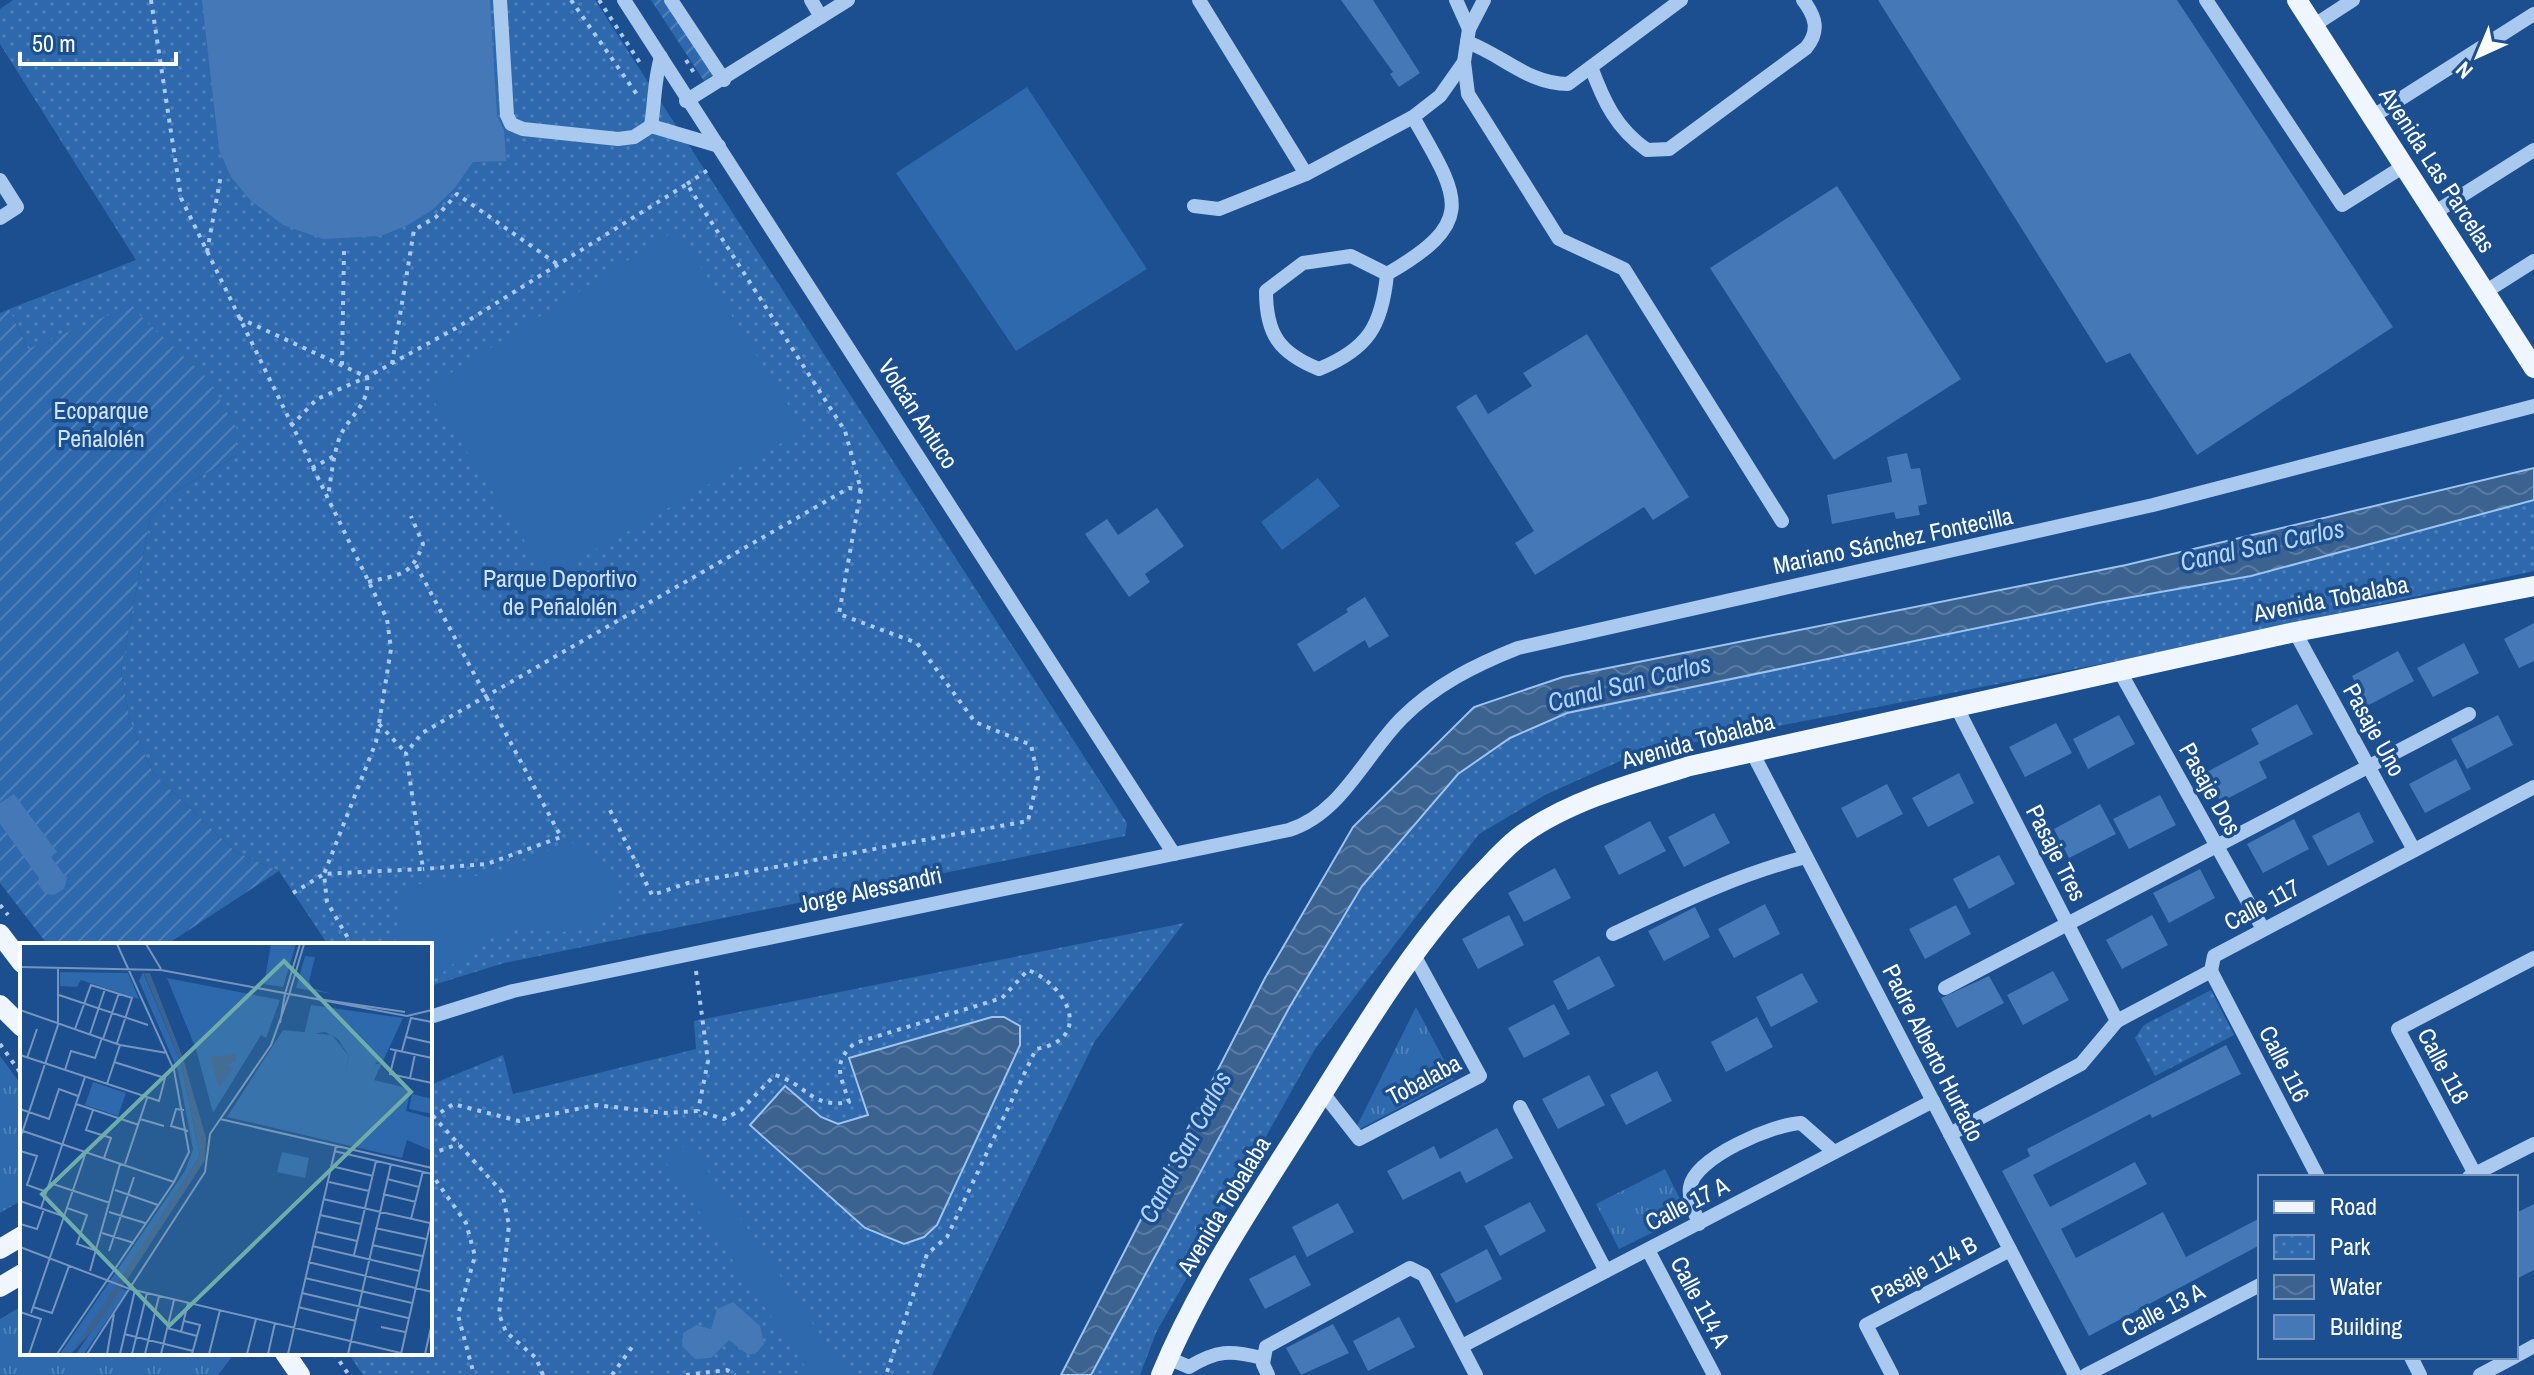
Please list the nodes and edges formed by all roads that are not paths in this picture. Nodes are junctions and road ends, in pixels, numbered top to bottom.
1 (500, 0) edge
2 (624, 0) edge
3 (671, 0) edge
4 (811, 0) edge
5 (848, 0) edge
6 (1199, 0) edge
7 (1456, 0) edge
8 (1484, 0) edge
9 (1681, 0) edge
10 (1803, 0) edge
11 (2206, 0) edge
12 (2297, 0) edge
13 (2353, 0) edge
14 (2534, 14) edge
15 (821, 17) junction
16 (2313, 26) junction
17 (1468, 35) junction
18 (661, 57) junction
19 (1464, 62) junction
20 (1591, 67) junction
21 (724, 80) junction
22 (686, 101) junction
23 (1413, 117) junction
24 (2372, 117) junction
25 (652, 120) junction
26 (720, 147) junction
27 (2534, 150) edge
28 (2404, 166) junction
29 (1306, 174) junction
30 (0, 180) edge
31 (1194, 206) dead end
32 (2434, 213) junction
33 (0, 218) edge
34 (2534, 261) edge
35 (1387, 274) junction
36 (2485, 292) junction
37 (2534, 368) edge
38 (2534, 406) edge
39 (1782, 521) dead end
40 (2534, 586) edge
41 (2295, 632) junction
42 (2119, 670) junction
43 (1956, 706) junction
44 (2469, 714) dead end
45 (1752, 752) junction
46 (2369, 767) junction
47 (2534, 787) edge
48 (1320, 816) joint
49 (2216, 846) junction
50 (2414, 850) junction
51 (1174, 854) junction
52 (1806, 857) junction
53 (2068, 924) junction
54 (2263, 929) junction
55 (0, 934) edge
56 (1613, 934) dead end
57 (1413, 953) junction
58 (2534, 958) edge
59 (20, 960) edge
60 (2211, 971) junction
61 (1945, 988) dead end
62 (0, 1005) edge
63 (432, 1016) edge
64 (2117, 1021) junction
65 (20, 1025) edge
66 (1323, 1093) junction
67 (1933, 1101) junction
68 (1520, 1107) dead end
69 (1950, 1134) junction
70 (2533, 1147) edge
71 (1834, 1152) junction
72 (2317, 1175) edge
73 (2471, 1175) edge
74 (2474, 1175) edge
75 (1699, 1224) junction
76 (20, 1237) edge
77 (0, 1249) edge
78 (1648, 1250) junction
79 (2010, 1250) junction
80 (1606, 1271) junction
81 (20, 1275) edge
82 (2258, 1286) edge
83 (0, 1287) edge
84 (1462, 1346) junction
85 (286, 1355) edge
86 (1262, 1358) junction
87 (1165, 1367) edge
88 (2502, 1370) edge
89 (300, 1375) edge
90 (1268, 1375) edge
91 (1476, 1375) edge
92 (1714, 1375) edge
93 (1892, 1375) edge
94 (2075, 1375) edge
95 (2086, 1375) edge
96 (2480, 1375) edge

1 - 25 street
2 - 18 street, Volcán Antuco
3 - 21 street
4 - 15 street
5 - 15 street
6 - 29 street
7 - 17 street
8 - 17 street
9 - 20 street
10 - 20 street
11 - 28 street
12 - 16 main road, Avenida Las Parcelas
13 - 16 street
14 - 24 street
15 - 21 street
16 - 24 main road, Avenida Las Parcelas
17 - 19 street
17 - 20 street
18 - 22 street, Volcán Antuco
18 - 25 street
19 - 23 street
19 - 39 street
21 - 22 street
22 - 26 street, Volcán Antuco
23 - 29 street
23 - 35 street
24 - 28 main road, Avenida Las Parcelas
25 - 26 street
26 - 51 street, Volcán Antuco
27 - 32 street
28 - 32 main road, Avenida Las Parcelas
29 - 31 street
30 - 33 street
32 - 36 main road, Avenida Las Parcelas
34 - 36 street
35 - 35 street
36 - 37 main road, Avenida Las Parcelas
38 - 48 street, Mariano Sánchez Fontecilla
40 - 41 main road, Avenida Tobalaba
41 - 42 main road, Avenida Tobalaba
41 - 46 street, Pasaje Uno
42 - 43 main road, Avenida Tobalaba
42 - 49 street, Pasaje Dos
43 - 45 main road, Avenida Tobalaba
43 - 53 street, Pasaje Tres
44 - 46 street
45 - 52 street, Padre Alberto Hurtado
45 - 57 main road, Avenida Tobalaba
46 - 49 street
46 - 50 street, Pasaje Uno
47 - 50 street, Calle 117
48 - 51 street, Jorge Alessandri
49 - 53 street
49 - 54 street, Pasaje Dos
50 - 54 street, Calle 117
51 - 63 street, Jorge Alessandri
52 - 56 street
52 - 67 street, Padre Alberto Hurtado
53 - 61 street
53 - 64 street, Pasaje Tres
54 - 60 street, Calle 117
55 - 59 main road
57 - 66 main road, Avenida Tobalaba
57 - 66 street, Tobalaba
58 - 73 street, Calle 118
60 - 64 street, Calle 117
60 - 72 street, Calle 116
62 - 65 main road
64 - 69 street, Calle 117
66 - 87 main road, Avenida Tobalaba
67 - 69 street, Padre Alberto Hurtado
67 - 71 street, Calle 17 A
68 - 80 street
69 - 79 street, Padre Alberto Hurtado
70 - 74 street
71 - 75 street, Calle 17 A
71 - 75 street
75 - 78 street, Calle 17 A
76 - 77 main road
78 - 80 street, Calle 17 A
78 - 92 street, Calle 114 A
79 - 93 street, Pasaje 114 B
79 - 94 street, Padre Alberto Hurtado
80 - 84 street, Calle 17 A
81 - 83 main road
82 - 95 street, Calle 13 A
84 - 86 street
84 - 91 street
85 - 89 main road
86 - 87 street
86 - 90 street
88 - 96 street

